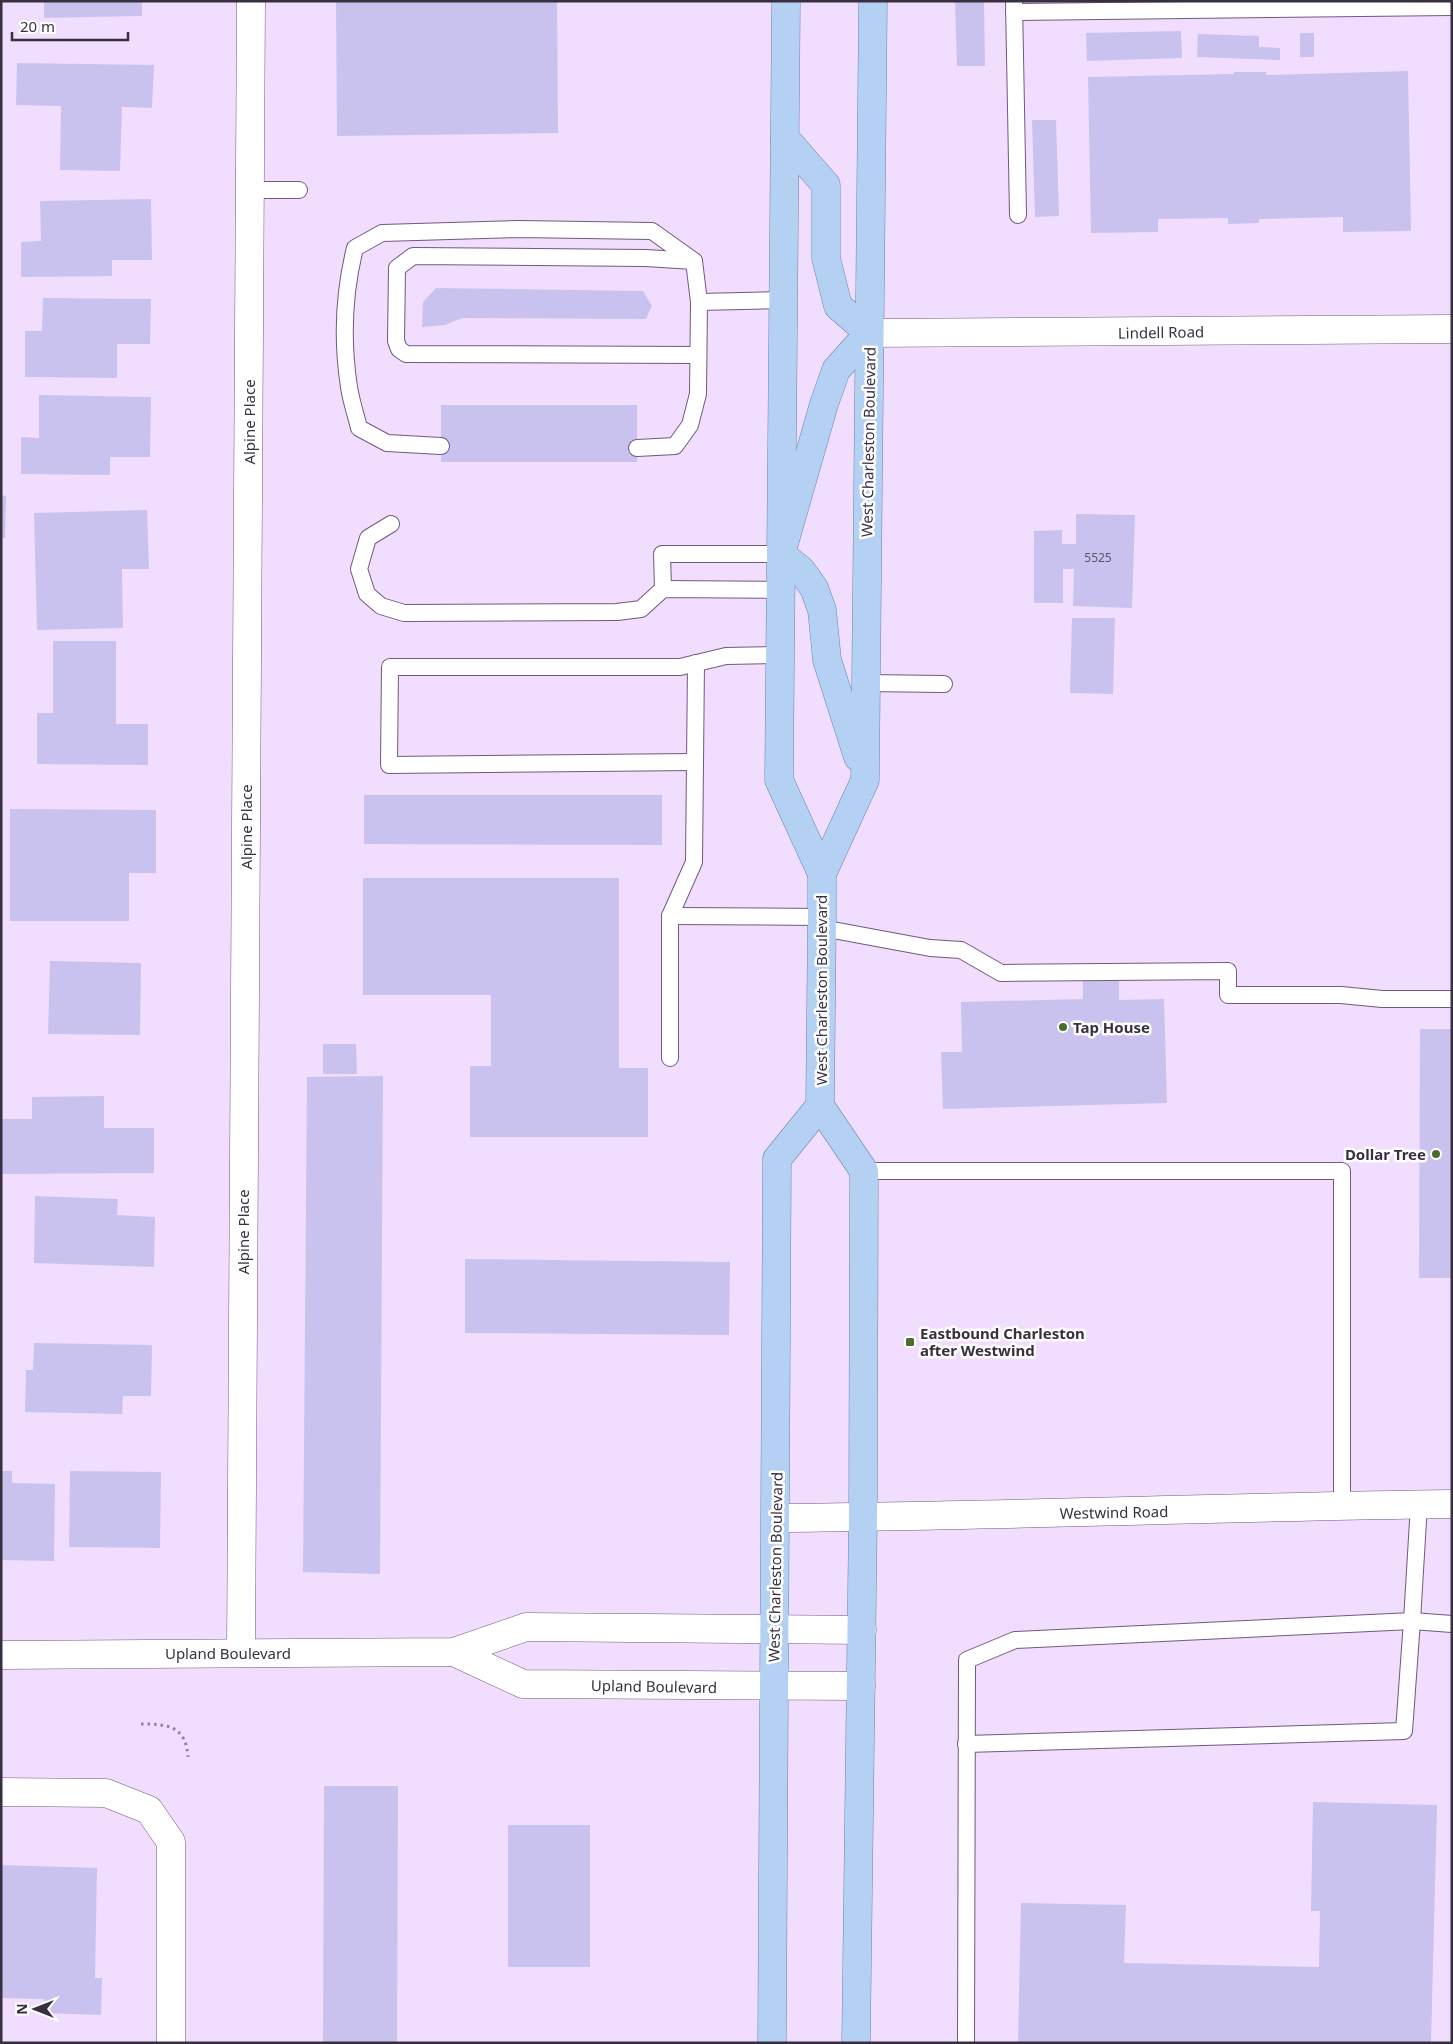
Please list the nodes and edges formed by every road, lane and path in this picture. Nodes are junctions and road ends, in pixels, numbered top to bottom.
1 (251, 1) edge
2 (786, 1) edge
3 (873, 1) edge
4 (1014, 7) edge
5 (1452, 7) edge
6 (784, 138) junction
7 (250, 190) junction
8 (299, 190) dead end
9 (1018, 215) dead end
10 (694, 261) junction
11 (783, 300) junction
12 (699, 302) junction
13 (1452, 329) edge
14 (869, 334) junction
15 (698, 355) junction
16 (441, 446) dead end
17 (637, 448) dead end
18 (391, 524) dead end
19 (781, 554) junction
20 (663, 589) junction
21 (781, 590) junction
22 (781, 656) junction
23 (696, 663) junction
24 (866, 682) junction
25 (944, 684) dead end
26 (695, 762) junction
27 (866, 780) junction
28 (822, 874) junction
29 (670, 916) junction
30 (822, 923) junction
31 (1452, 999) edge
32 (670, 1058) dead end
33 (820, 1106) junction
34 (864, 1171) junction
35 (1419, 1504) junction
36 (1452, 1504) edge
37 (1342, 1505) junction
38 (863, 1517) junction
39 (776, 1518) junction
40 (1412, 1621) junction
41 (1452, 1624) edge
42 (774, 1630) junction
43 (862, 1630) junction
44 (241, 1652) junction
45 (454, 1652) junction
46 (1, 1654) edge
47 (861, 1686) junction
48 (774, 1687) junction
49 (142, 1724) dead end
50 (966, 1744) junction
51 (188, 1757) dead end
52 (1, 1792) edge
53 (171, 2043) edge
54 (772, 2043) edge
55 (856, 2043) edge
56 (966, 2043) edge

1 - 7 street, Alpine Place
2 - 6 main road, West Charleston Boulevard
3 - 14 main road, West Charleston Boulevard
4 - 5 lane
4 - 9 lane
6 - 11 main road, West Charleston Boulevard
6 - 14 main road
7 - 8 lane
7 - 44 street, Alpine Place
10 - 12 lane
10 - 15 lane
10 - 16 lane
11 - 12 lane
11 - 19 main road, West Charleston Boulevard
12 - 15 lane
13 - 14 street, Lindell Road
14 - 19 main road
14 - 24 main road, West Charleston Boulevard
15 - 17 lane
18 - 20 lane
19 - 20 lane
19 - 21 main road, West Charleston Boulevard
19 - 27 main road
20 - 21 lane
21 - 22 main road, West Charleston Boulevard
22 - 23 lane
22 - 28 main road, West Charleston Boulevard
23 - 26 lane
23 - 26 lane
24 - 25 lane
24 - 27 main road, West Charleston Boulevard
26 - 29 lane
27 - 28 main road, West Charleston Boulevard
28 - 30 main road, West Charleston Boulevard
29 - 30 lane
29 - 32 lane
30 - 31 lane
30 - 33 main road, West Charleston Boulevard
33 - 34 main road, West Charleston Boulevard
33 - 39 main road, West Charleston Boulevard
34 - 37 lane
34 - 38 main road
35 - 36 street, Westwind Road
35 - 37 street, Westwind Road
35 - 40 lane
37 - 38 street, Westwind Road
38 - 39 street, Westwind Road
38 - 43 main road
39 - 42 main road, West Charleston Boulevard
40 - 41 lane
40 - 50 lane
40 - 50 lane
42 - 43 street, Upland Boulevard
42 - 45 street, Upland Boulevard
42 - 48 main road, West Charleston Boulevard
43 - 47 main road
44 - 45 street, Upland Boulevard
44 - 46 street, Upland Boulevard
45 - 48 street, Upland Boulevard
47 - 48 street, Upland Boulevard
47 - 55 main road
48 - 54 main road, West Charleston Boulevard
49 - 51 path
50 - 56 lane
52 - 53 street

